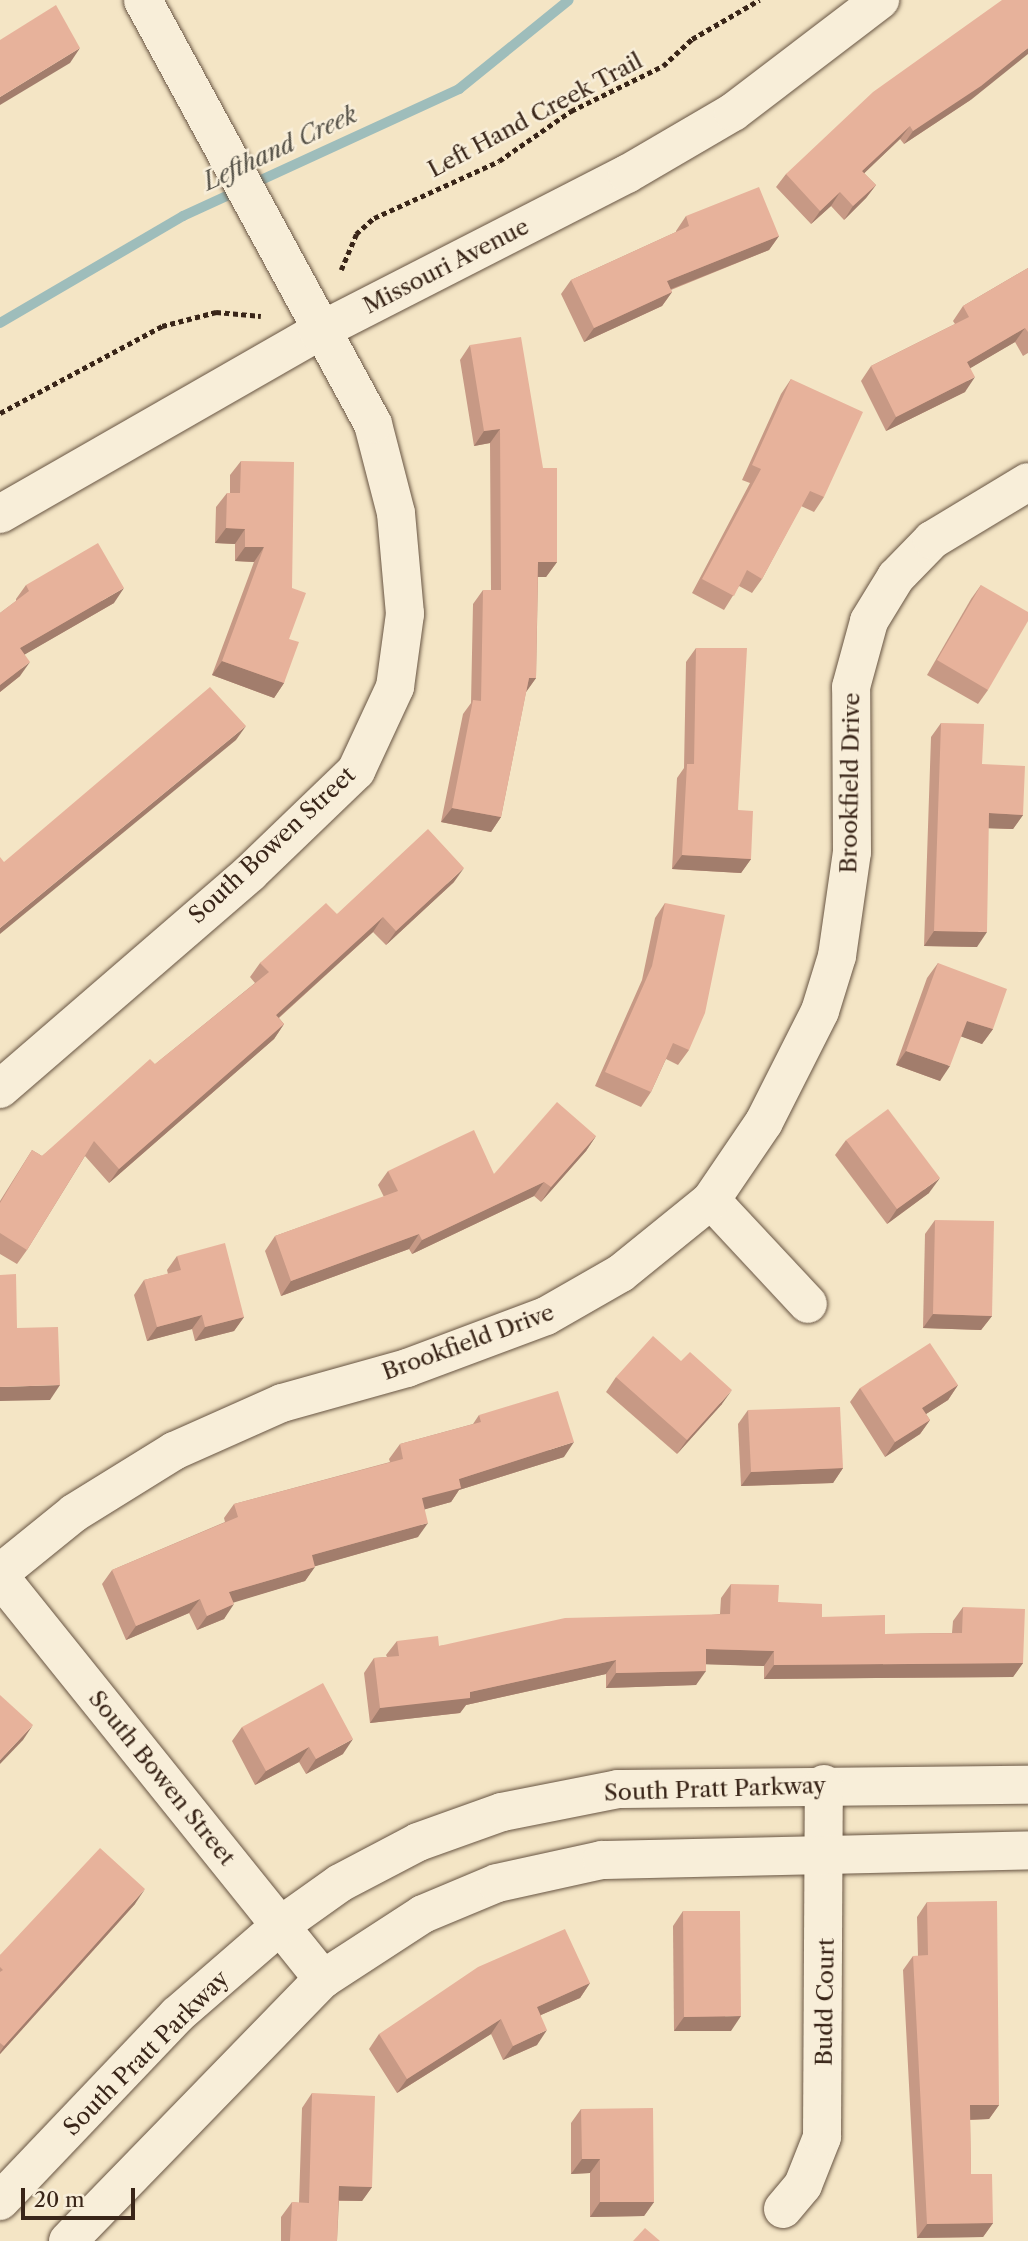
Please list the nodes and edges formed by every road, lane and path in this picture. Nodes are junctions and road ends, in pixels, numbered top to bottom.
1 (143, 0) edge
2 (760, 0) edge
3 (880, 0) edge
4 (341, 270) dead end
5 (261, 316) dead end
6 (318, 332) junction
7 (0, 413) edge
8 (1028, 482) edge
9 (0, 514) edge
10 (0, 1089) edge
11 (711, 1200) junction
12 (807, 1304) dead end
13 (0, 1575) edge
14 (824, 1784) junction
15 (1028, 1785) edge
16 (1028, 1850) edge
17 (827, 1852) junction
18 (281, 1925) junction
19 (323, 1979) junction
20 (0, 2201) edge
21 (783, 2209) dead end
22 (68, 2241) edge

1 - 6 street, South Bowen Street
2 - 4 path, Left Hand Creek Trail
3 - 6 street, Missouri Avenue
5 - 7 path
6 - 9 street, Missouri Avenue
6 - 10 street, South Bowen Street
8 - 11 street, Brookfield Drive
11 - 12 street
11 - 13 street, Brookfield Drive
13 - 18 street, South Bowen Street
14 - 15 street, South Pratt Parkway
14 - 17 street, Budd Court
14 - 18 street, South Pratt Parkway
16 - 17 street
17 - 19 street
17 - 21 street, Budd Court
18 - 19 street, South Bowen Street
18 - 20 street, South Pratt Parkway
19 - 22 street

